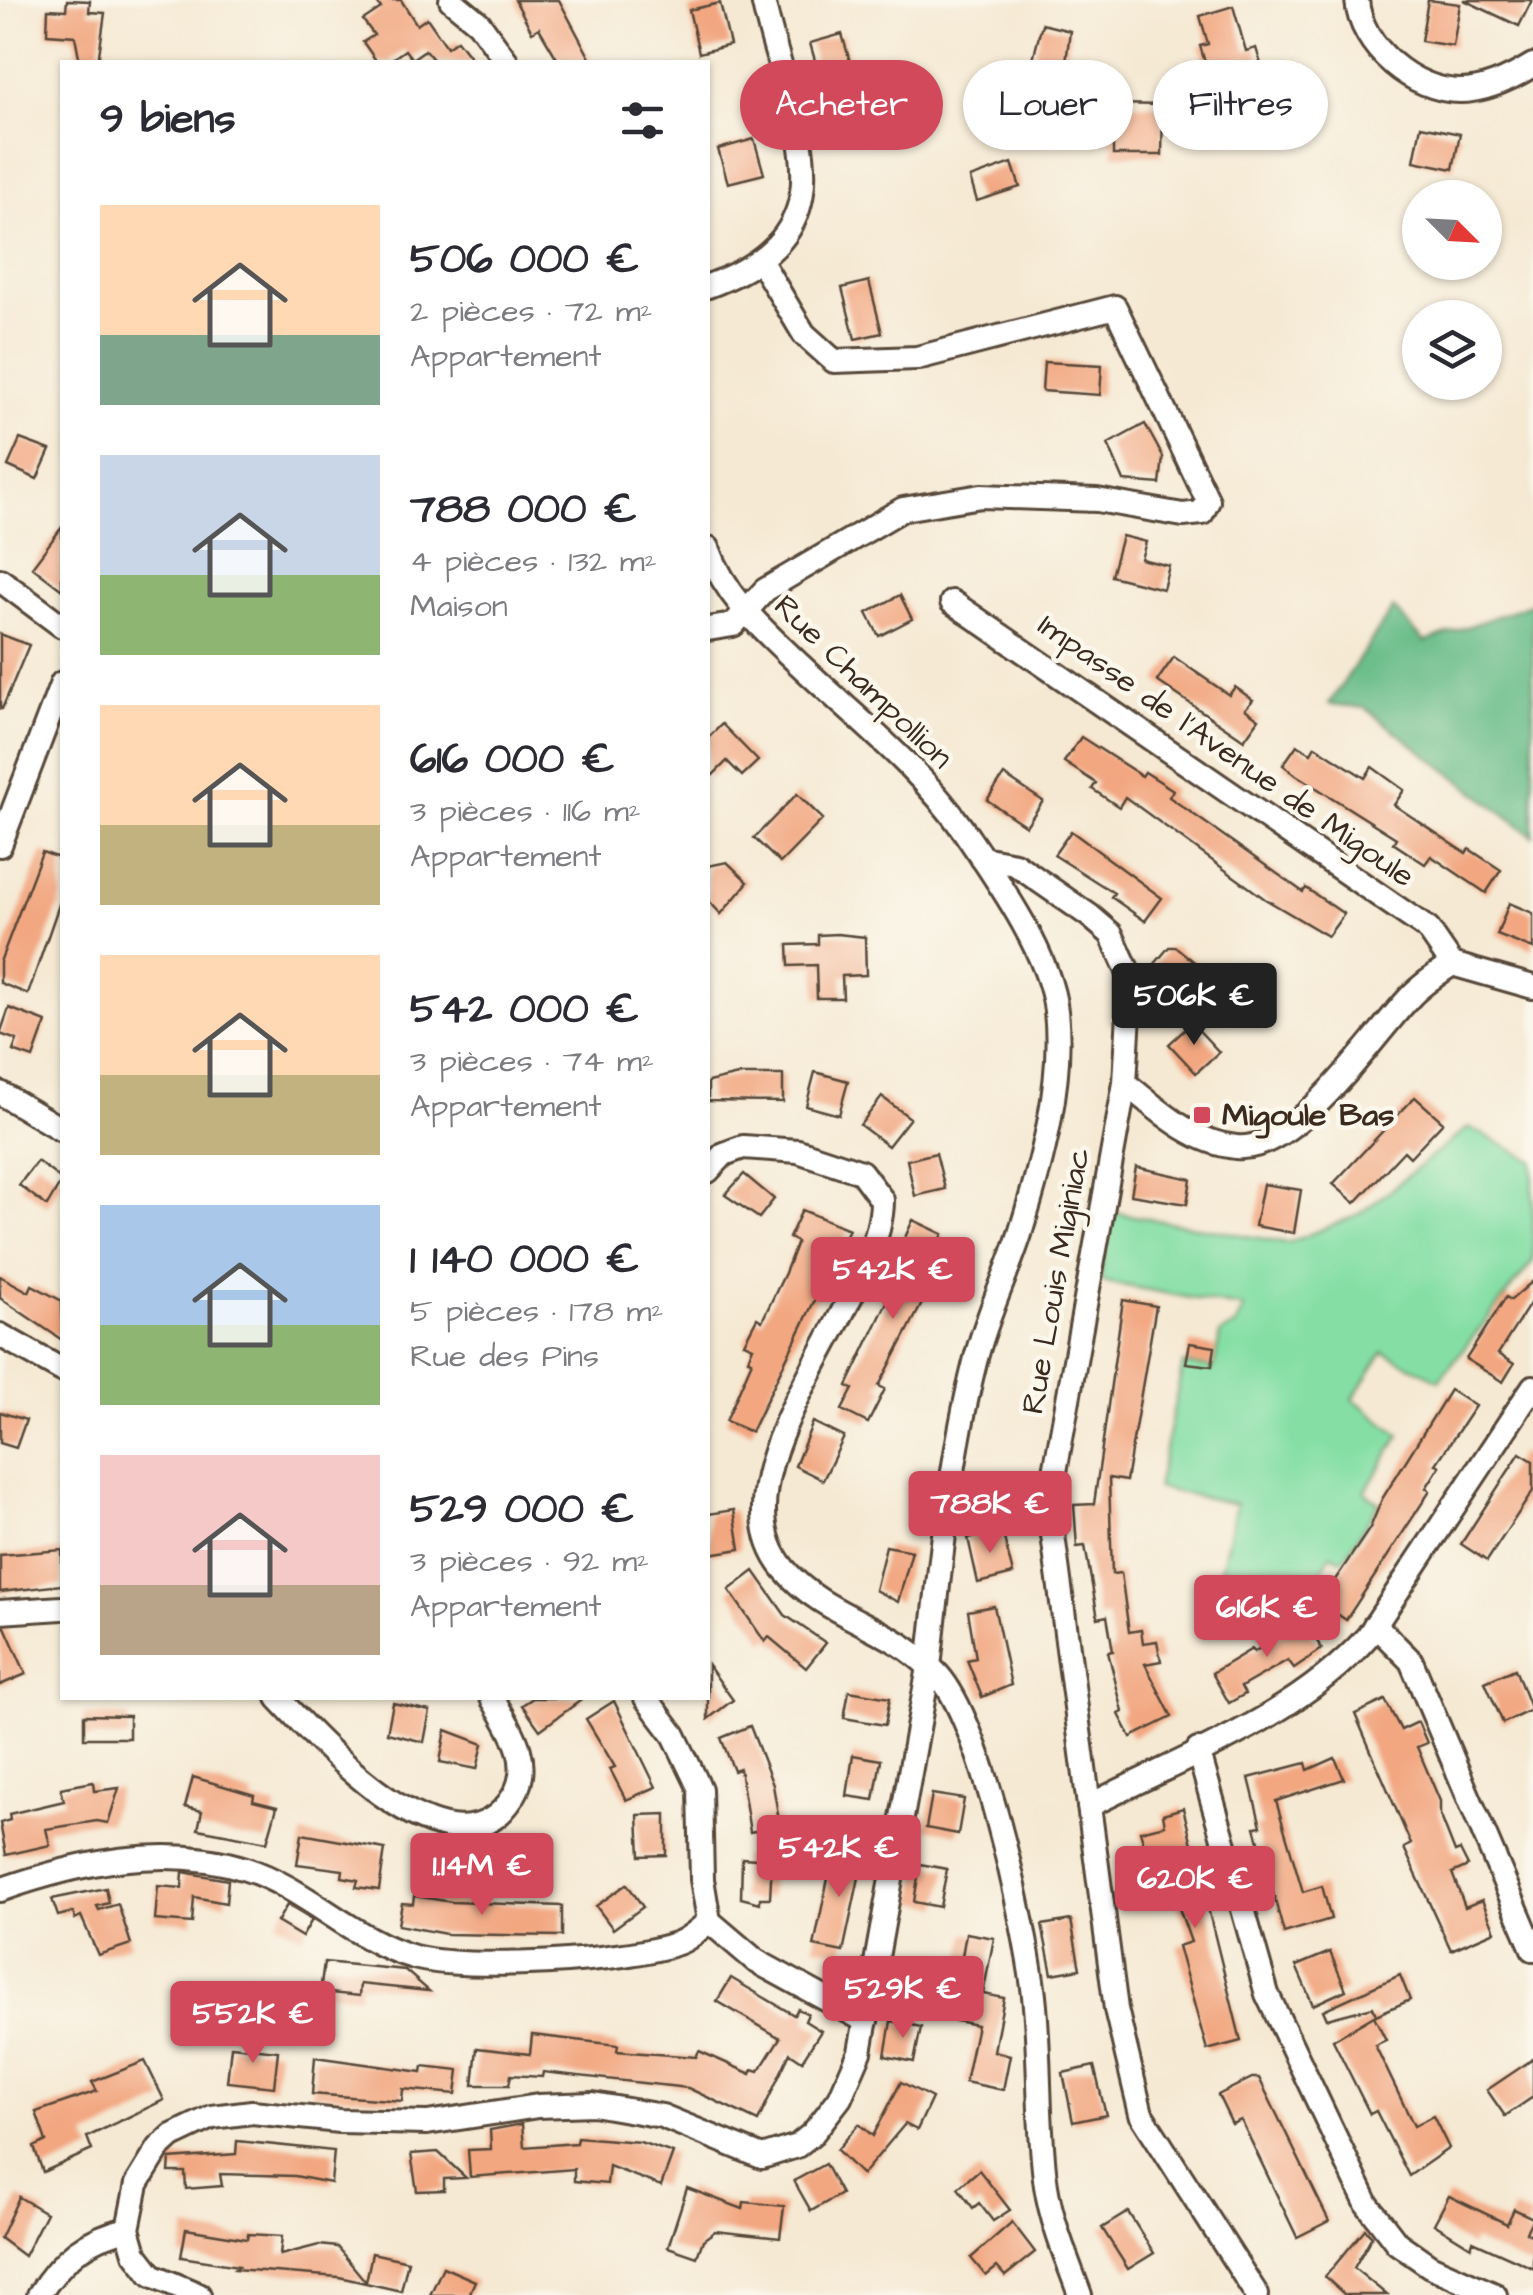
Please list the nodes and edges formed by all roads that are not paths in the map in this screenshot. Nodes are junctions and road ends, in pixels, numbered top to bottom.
1 (451, 0) edge
2 (763, 0) edge
3 (1357, 0) edge
4 (506, 60) edge
5 (1533, 65) edge
6 (760, 260) junction
7 (710, 285) edge
8 (710, 554) edge
9 (0, 580) edge
10 (952, 602) dead end
11 (743, 612) junction
12 (60, 625) edge
13 (710, 629) edge
14 (60, 688) edge
15 (0, 845) edge
16 (982, 858) junction
17 (1452, 964) junction
18 (1533, 987) edge
19 (1125, 1083) junction
20 (0, 1093) edge
21 (60, 1129) edge
22 (710, 1169) edge
23 (0, 1335) edge
24 (60, 1369) edge
25 (1533, 1388) edge
26 (60, 1608) edge
27 (0, 1612) edge
28 (1375, 1625) junction
29 (930, 1668) junction
30 (280, 1700) edge
31 (493, 1700) edge
32 (648, 1700) edge
33 (1198, 1750) junction
34 (1088, 1806) junction
35 (0, 1890) edge
36 (709, 1921) junction
37 (1533, 1949) edge
38 (866, 2021) junction
39 (128, 2229) junction
40 (39, 2295) edge
41 (199, 2295) edge
42 (1080, 2295) edge
43 (1256, 2295) edge
44 (1495, 2295) edge

1 - 4 street
2 - 6 street
3 - 5 street
6 - 7 street
6 - 11 street
8 - 11 street, Rue Champollion
9 - 12 street
10 - 17 street, Impasse de l'Avenue de Migoule
11 - 13 street
11 - 16 street, Rue Champollion
14 - 15 street
16 - 19 street, Rue Louis Miginiac
16 - 29 street, Rue Champollion
17 - 18 street
17 - 19 street
19 - 34 street, Rue Louis Miginiac
20 - 21 street
22 - 29 street
23 - 24 street
25 - 28 street
26 - 27 street
28 - 33 street
28 - 37 street
29 - 38 street, Rue Champollion
29 - 42 street
30 - 31 street
32 - 36 street
33 - 34 street
33 - 44 street
34 - 43 street, Rue Louis Miginiac
35 - 36 street
36 - 38 street
38 - 39 street, Rue Champollion
39 - 40 street
39 - 41 street

